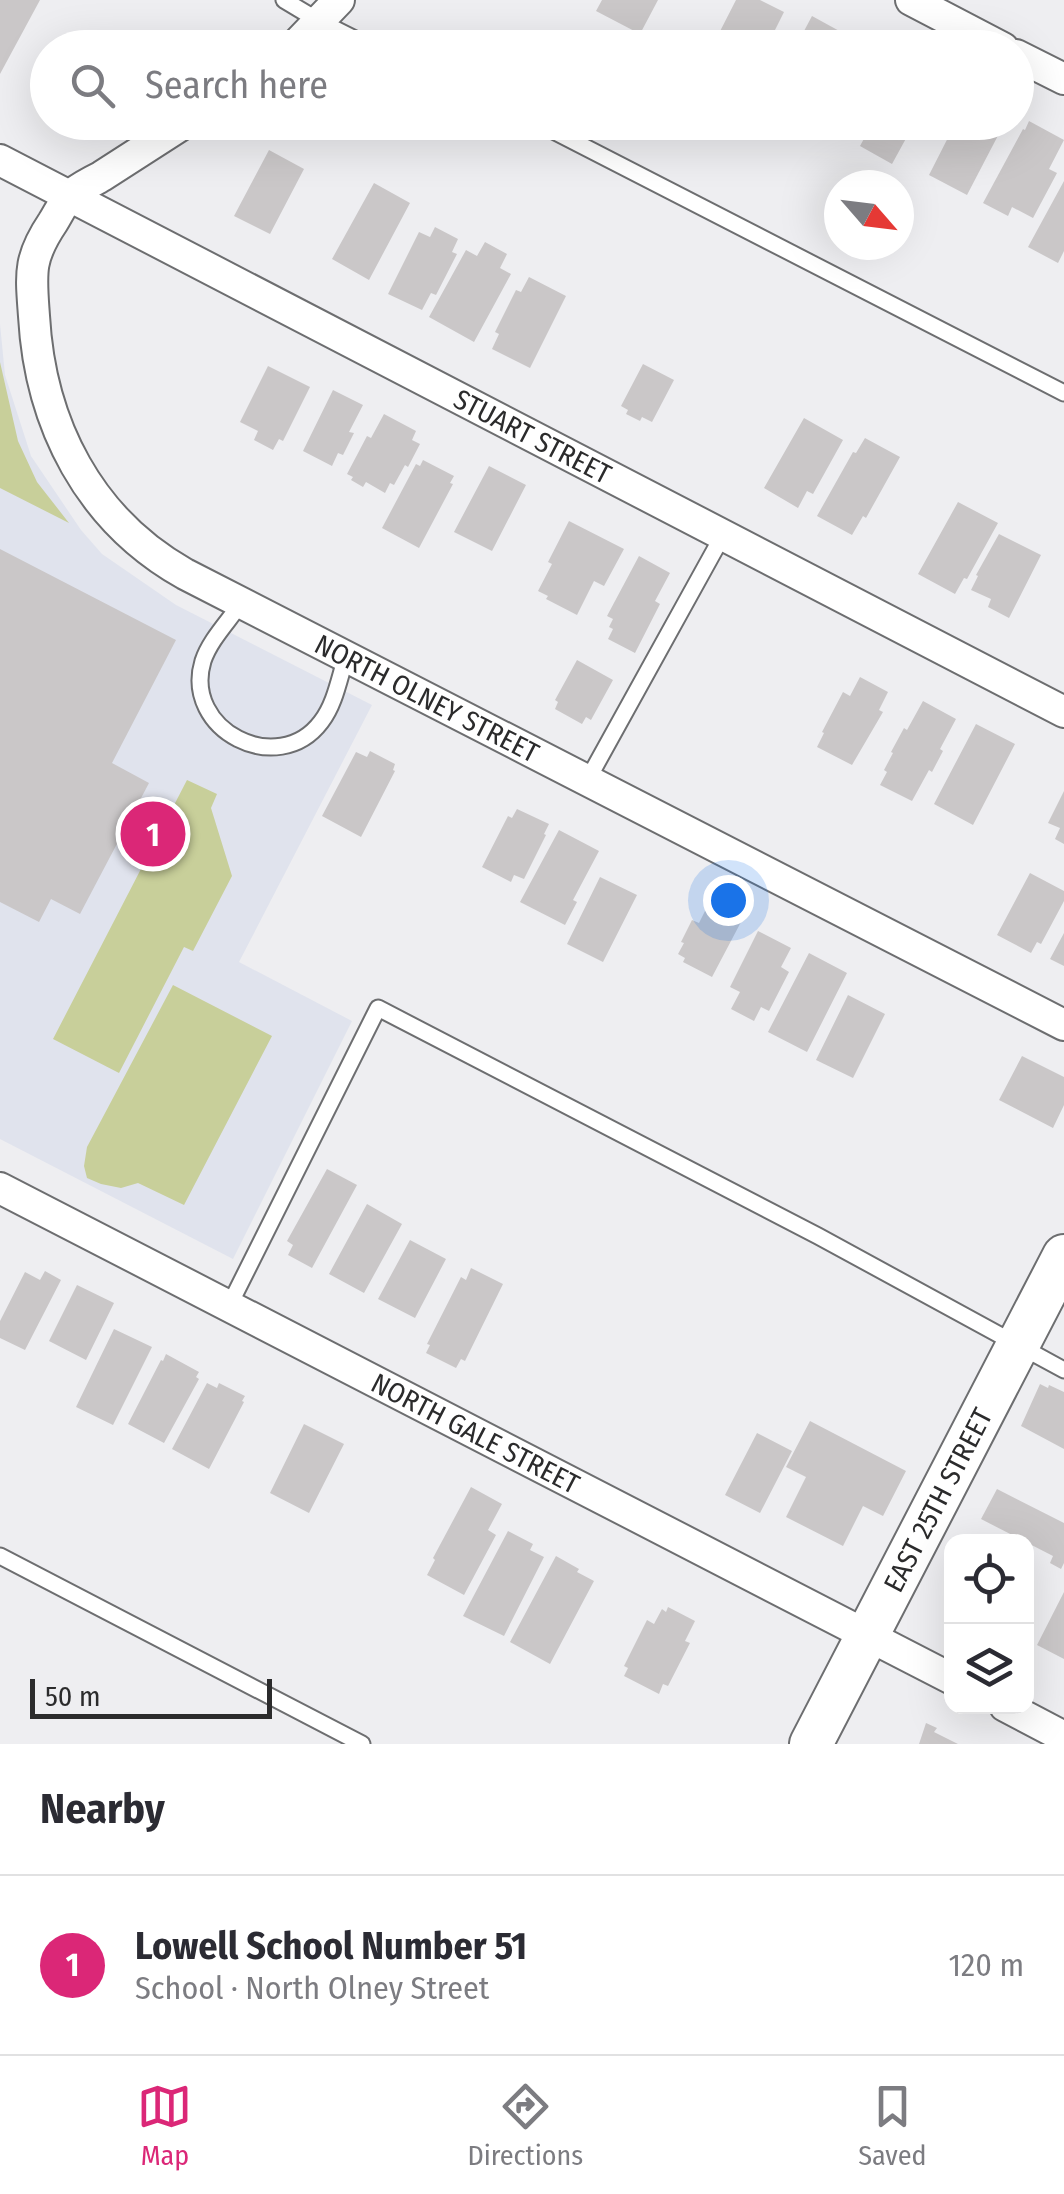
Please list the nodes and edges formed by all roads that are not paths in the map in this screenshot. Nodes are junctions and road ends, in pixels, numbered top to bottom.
1 (284, 0) edge
2 (911, 0) edge
3 (329, 10) edge
4 (310, 30) edge
5 (352, 30) edge
6 (968, 30) edge
7 (1034, 63) edge
8 (1064, 79) edge
9 (158, 140) edge
10 (571, 140) edge
11 (0, 160) edge
12 (70, 196) junction
13 (1064, 394) edge
14 (722, 535) junction
15 (241, 603) junction
16 (346, 658) junction
17 (1064, 712) edge
18 (587, 781) junction
19 (1064, 1026) edge
20 (0, 1188) edge
21 (1064, 1256) edge
22 (228, 1308) junction
23 (1018, 1346) junction
24 (1064, 1370) edge
25 (0, 1556) edge
26 (868, 1635) junction
27 (944, 1675) edge
28 (1018, 1714) edge
29 (1063, 1741) edge
30 (362, 1744) edge
31 (811, 1744) edge

1 - 3 lane
2 - 6 street
3 - 4 street
3 - 5 lane
7 - 8 street
9 - 12 street
10 - 13 lane
11 - 12 street, STUART STREET
12 - 14 street, STUART STREET
12 - 15 street, NORTH OLNEY STREET
14 - 17 street, STUART STREET
14 - 18 lane
15 - 16 street, NORTH OLNEY STREET
15 - 16 lane
16 - 18 street, NORTH OLNEY STREET
18 - 19 street, NORTH OLNEY STREET
20 - 22 street, NORTH GALE STREET
21 - 23 street, EAST 25TH STREET
22 - 23 lane
22 - 26 street, NORTH GALE STREET
23 - 24 lane
23 - 26 street, EAST 25TH STREET
25 - 30 lane
26 - 27 street, NORTH GALE STREET
26 - 31 street, EAST 25TH STREET
28 - 29 street

